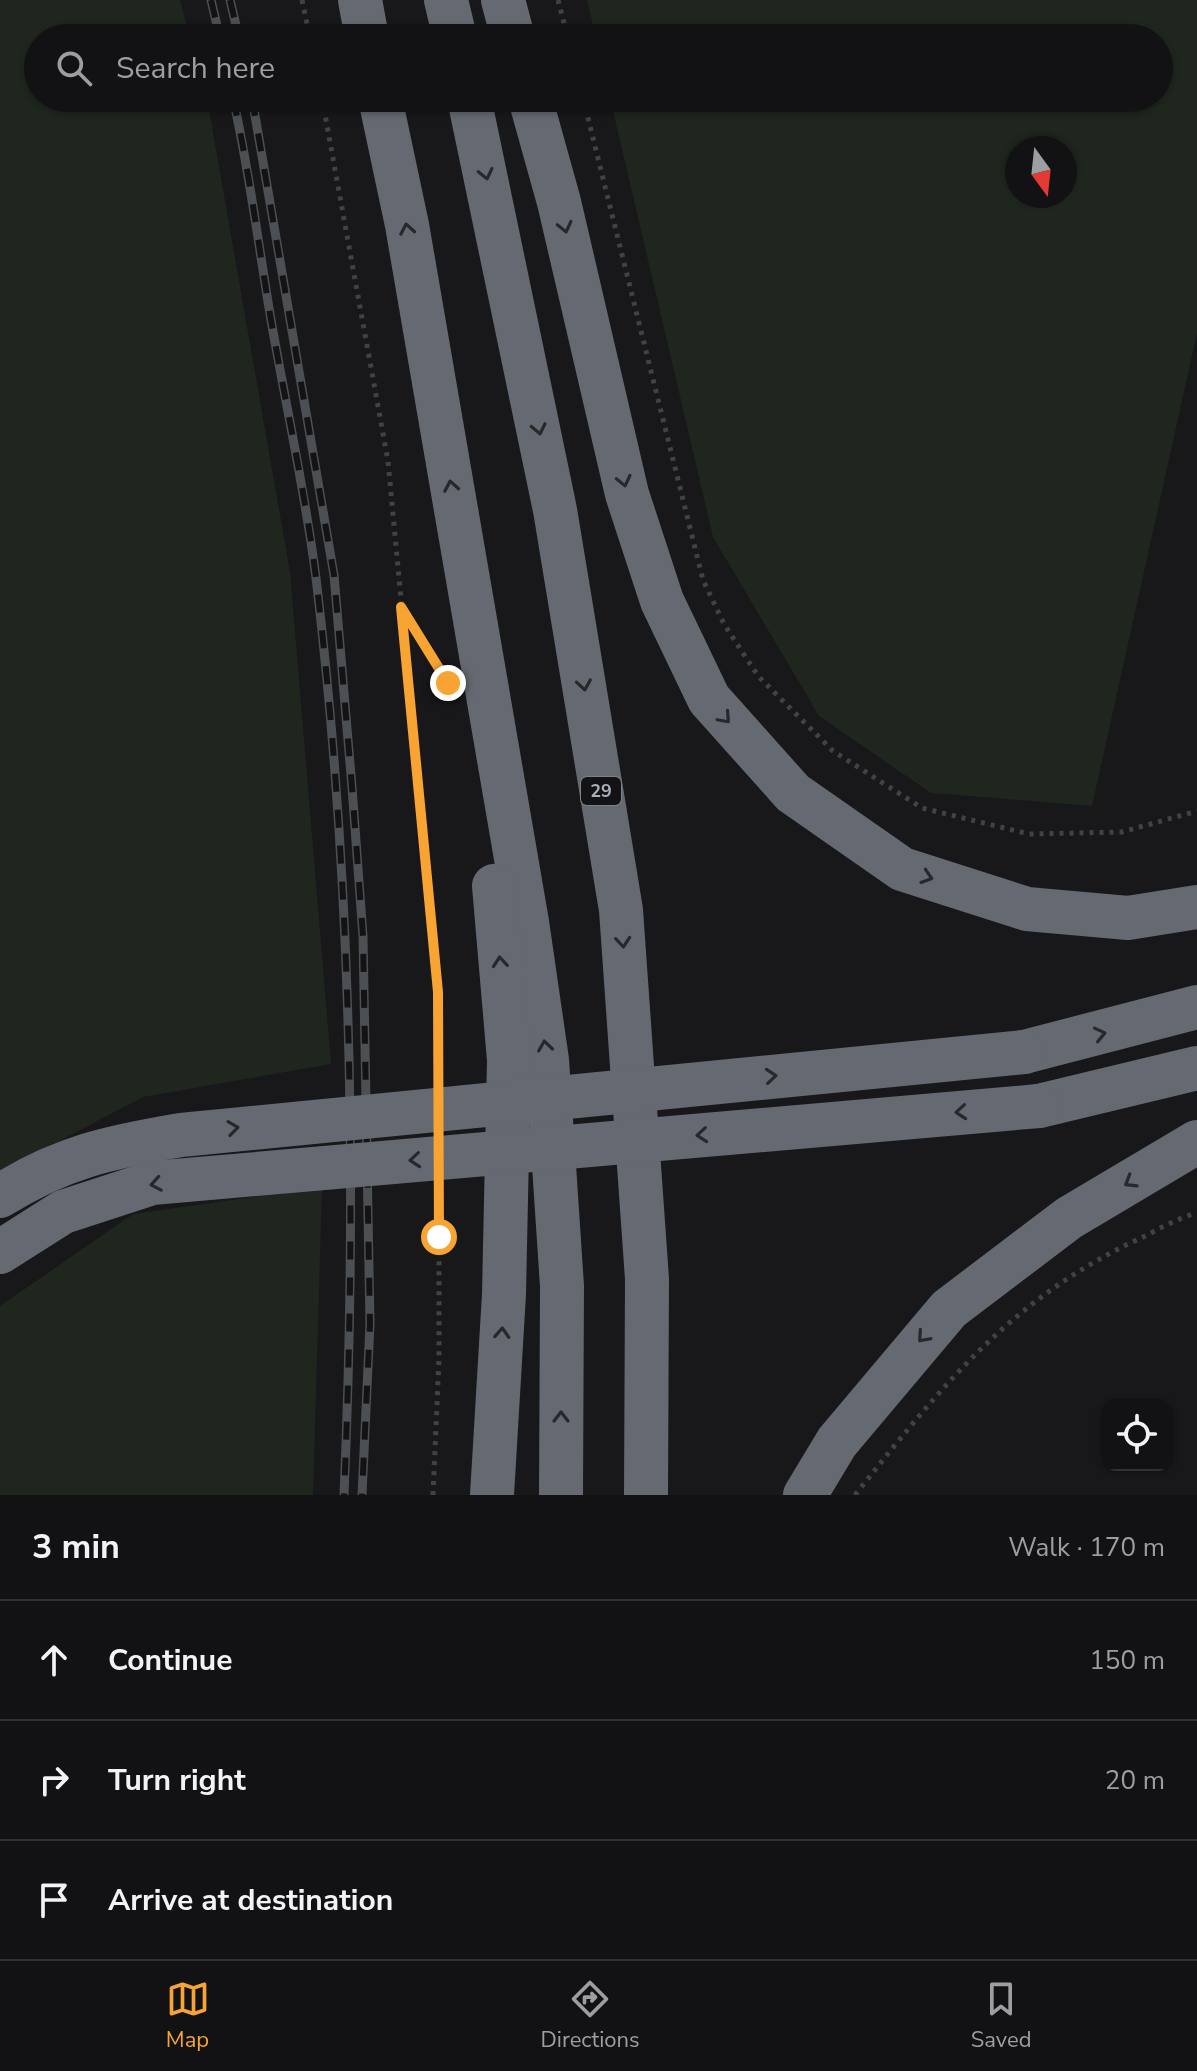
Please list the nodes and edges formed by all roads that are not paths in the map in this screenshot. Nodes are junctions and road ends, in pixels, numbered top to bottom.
1 (360, 0) edge
2 (446, 0) edge
3 (503, 0) edge
4 (364, 24) edge
5 (452, 24) edge
6 (509, 24) edge
7 (383, 112) edge
8 (472, 112) edge
9 (534, 112) edge
10 (458, 533) junction
11 (1197, 907) edge
12 (1197, 1007) edge
13 (1197, 1068) edge
14 (1197, 1142) edge
15 (0, 1196) edge
16 (0, 1252) edge
17 (492, 1495) edge
18 (561, 1495) edge
19 (646, 1495) edge
20 (805, 1495) edge

1 - 4 highway
2 - 5 highway
3 - 6 highway
10 -> 7 highway
8 -> 19 highway, 29
9 -> 11 highway
17 -> 10 highway
18 -> 10 highway
15 -> 12 highway, bridge
13 -> 16 highway, bridge
14 -> 20 highway

